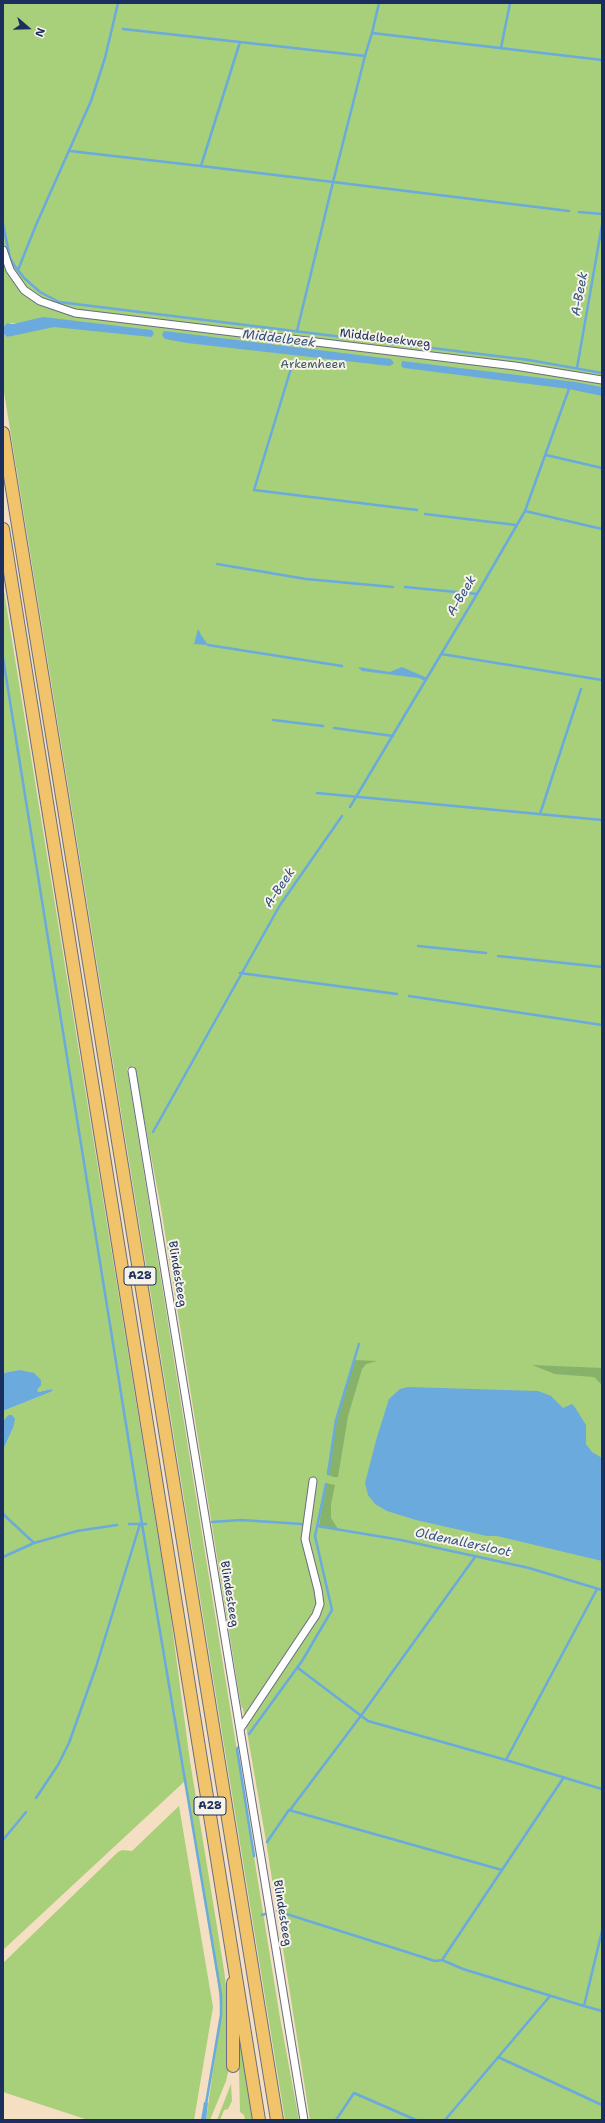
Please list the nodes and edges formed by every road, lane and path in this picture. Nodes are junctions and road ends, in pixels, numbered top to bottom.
1 (3, 250) edge
2 (602, 380) edge
3 (3, 433) edge
4 (3, 529) edge
5 (132, 1071) dead end
6 (313, 1481) dead end
7 (240, 1729) junction
8 (234, 1958) junction
9 (233, 2066) dead end
10 (259, 2120) edge
11 (277, 2120) edge
12 (304, 2120) edge

1 - 2 street, Middelbeekweg
3 - 11 highway, A28
4 - 8 highway, A28
5 - 7 street, Blindesteeg
6 - 7 street
7 - 12 street, Blindesteeg
8 - 9 highway, A28
8 - 10 highway, A28

